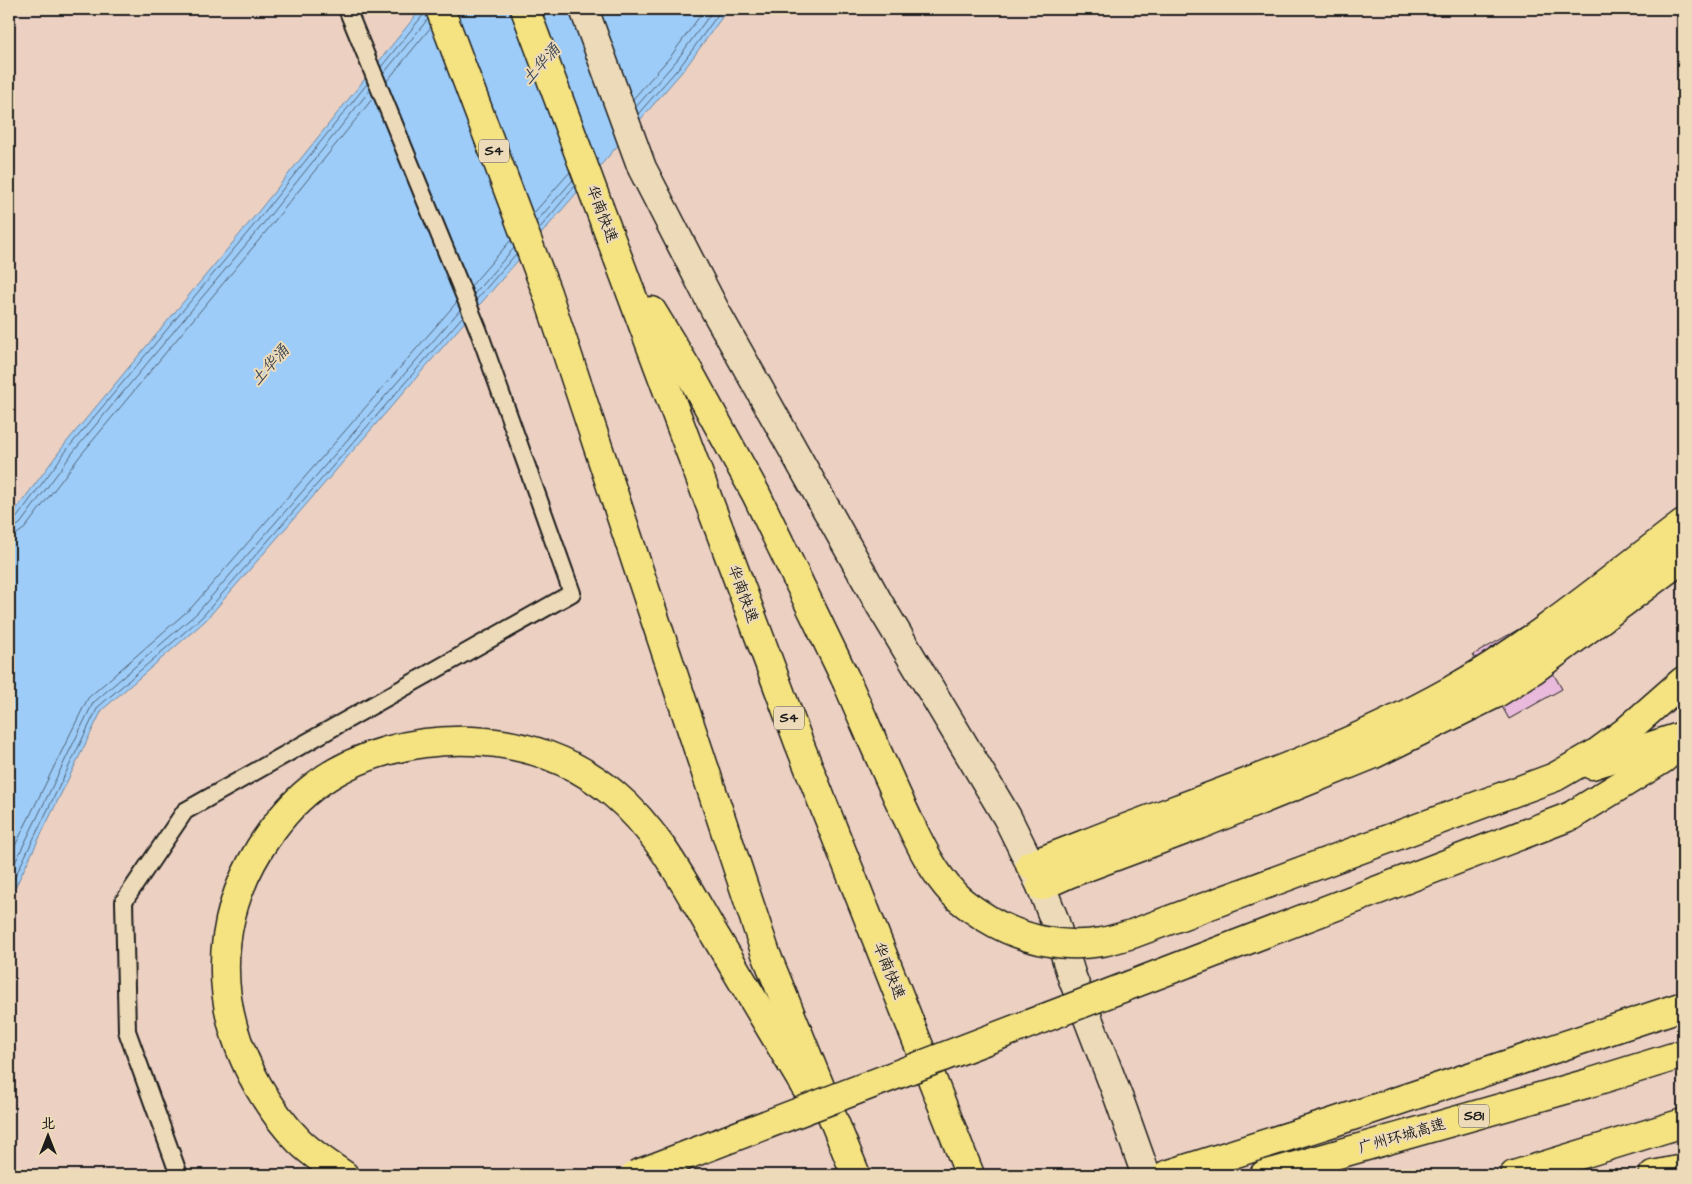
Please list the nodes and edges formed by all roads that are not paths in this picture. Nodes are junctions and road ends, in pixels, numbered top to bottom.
1 (347, 9) edge
2 (440, 9) edge
3 (525, 9) edge
4 (584, 9) edge
5 (618, 257) junction
6 (1683, 524) edge
7 (1683, 558) edge
8 (1683, 681) edge
9 (1683, 735) edge
10 (1683, 741) edge
11 (1683, 764) edge
12 (1556, 777) junction
13 (1571, 816) junction
14 (1036, 876) junction
15 (1683, 1006) edge
16 (1683, 1054) edge
17 (1683, 1123) edge
18 (1683, 1168) edge
19 (854, 1171) edge
20 (179, 1175) edge
21 (344, 1175) edge
22 (635, 1175) edge
23 (970, 1175) edge
24 (1146, 1175) edge
25 (1166, 1175) edge
26 (1264, 1175) edge
27 (1514, 1175) edge
28 (1653, 1175) edge

1 - 20 lane
2 - 19 highway, S4
3 - 5 highway, 华南快速 / S4
4 - 14 street
5 - 12 highway, bridge
5 - 23 highway, 华南快速 / S4
6 - 14 highway
7 - 14 highway
8 - 12 highway
9 - 12 highway
10 - 13 highway
11 - 13 highway
13 - 22 highway, bridge
14 - 24 street
15 - 25 highway
16 - 26 highway, 广州环城高速 / S81
17 - 27 highway
18 - 28 highway
19 - 21 highway

